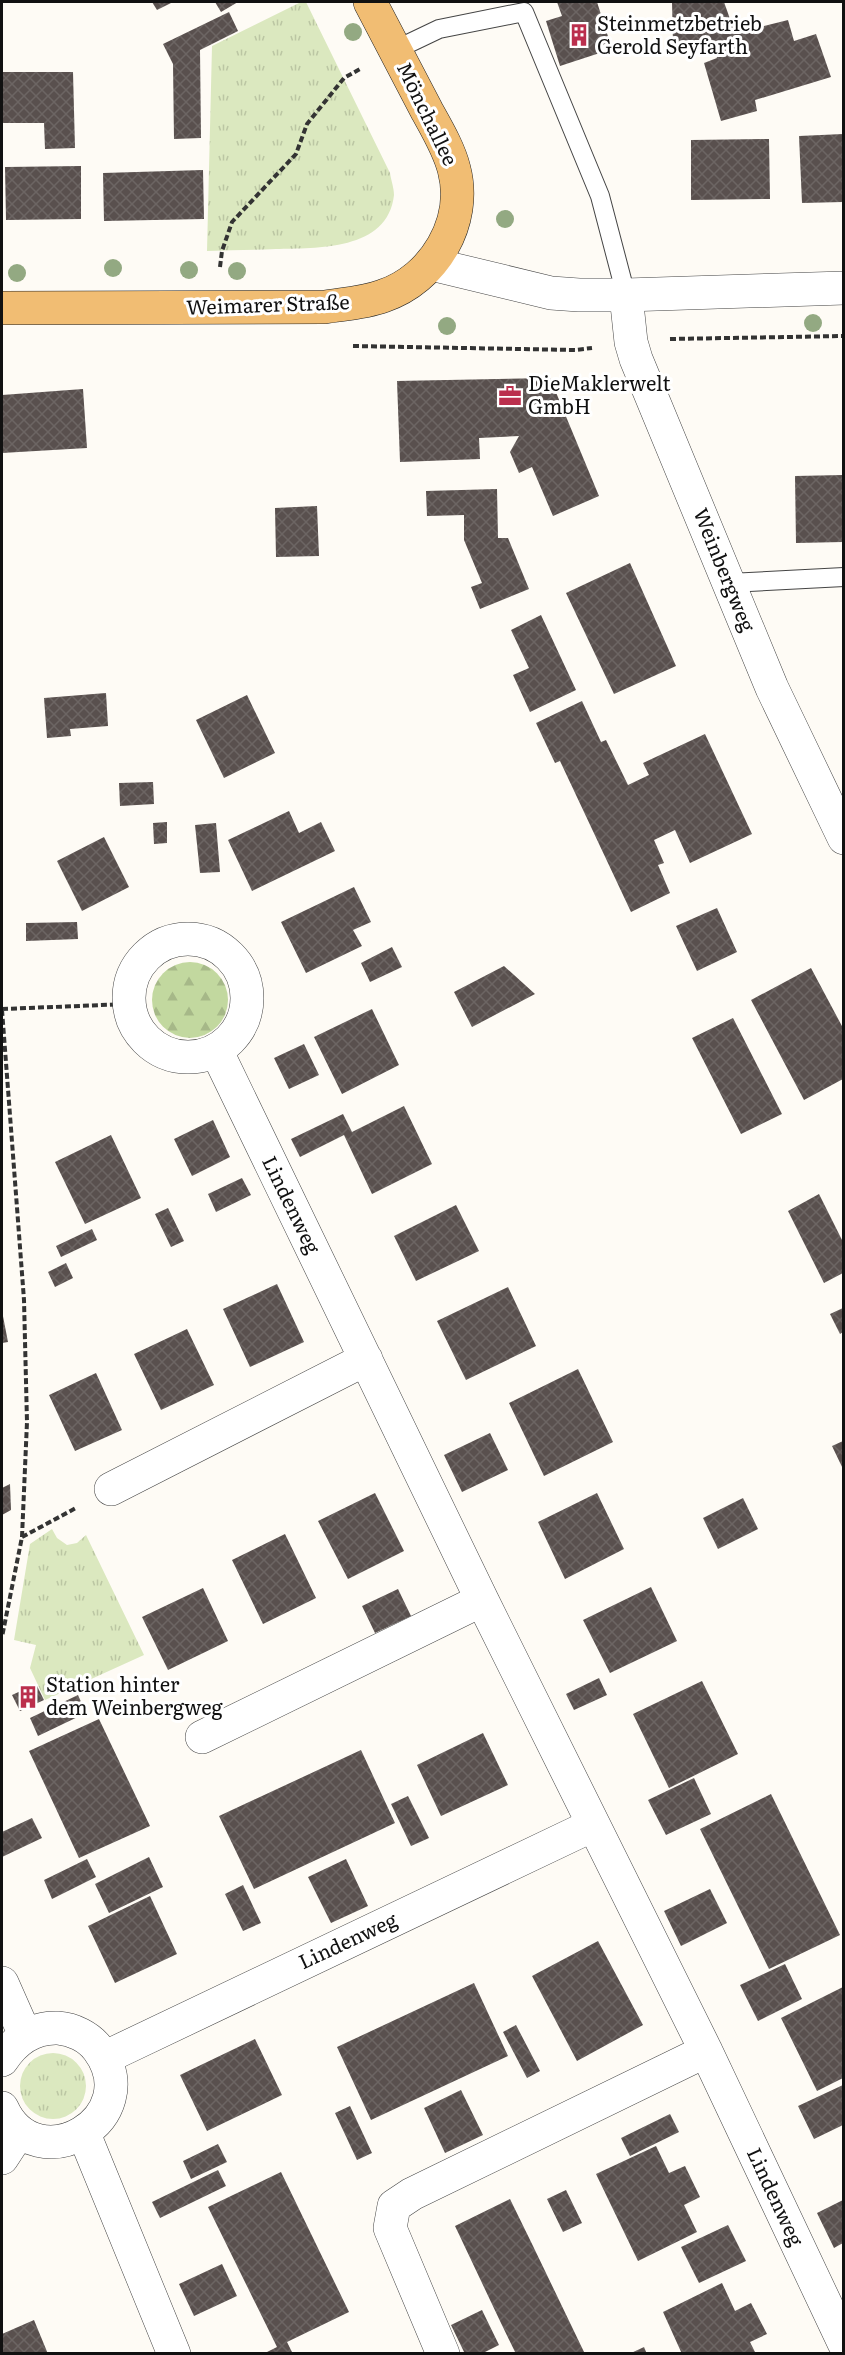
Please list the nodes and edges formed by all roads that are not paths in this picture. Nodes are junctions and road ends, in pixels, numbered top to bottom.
1 (370, 2) edge
2 (395, 50) junction
3 (431, 264) junction
4 (843, 288) edge
5 (626, 295) junction
6 (2, 308) edge
7 (843, 577) edge
8 (729, 583) junction
9 (843, 838) edge
10 (216, 1050) junction
11 (366, 1359) junction
12 (111, 1489) road end
13 (483, 1600) junction
14 (202, 1737) dead end
15 (593, 1825) junction
16 (2, 1983) edge
17 (25, 2035) junction
18 (706, 2051) junction
19 (104, 2058) junction
20 (2, 2060) edge
21 (7, 2133) edge
22 (84, 2134) junction
23 (843, 2343) edge
24 (174, 2354) edge
25 (443, 2354) edge

1 - 2 main road, Mönchallee
2 - 3 main road, Mönchallee
2 - 5 lane
3 - 5 street
3 - 6 main road, Weimarer Straße
4 - 5 street
5 - 8 street, Weinbergweg
7 - 8 lane
8 - 9 street, Weinbergweg
10 - 10 street
10 - 11 street, Lindenweg
11 - 12 street
11 - 13 street, Lindenweg
13 - 14 street
13 - 15 street, Lindenweg
15 - 18 street, Lindenweg
15 - 19 street, Lindenweg
16 - 17 street
17 - 19 street
17 - 20 street
18 - 23 street, Lindenweg
18 - 25 street
19 - 22 street
21 - 22 street
22 - 24 street

